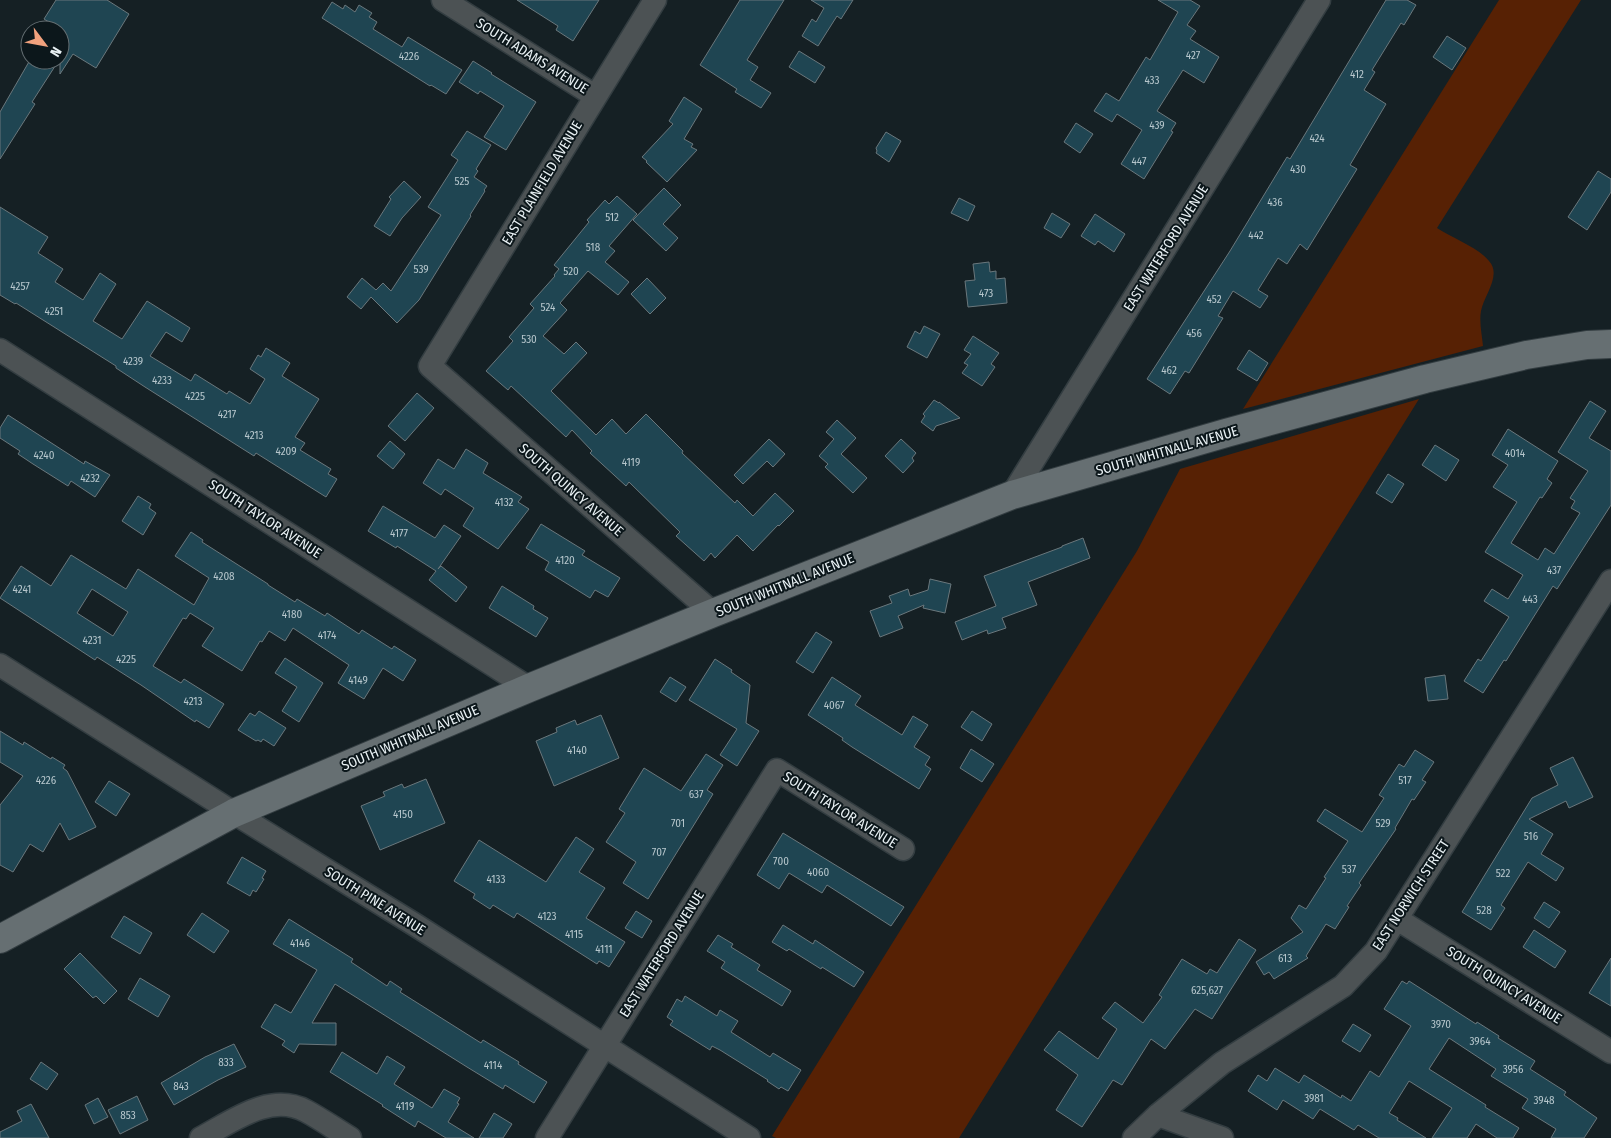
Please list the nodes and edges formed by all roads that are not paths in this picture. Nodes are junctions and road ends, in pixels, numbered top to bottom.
1 (443, 0) edge
2 (654, 0) edge
3 (1319, 0) edge
4 (595, 96) junction
5 (1611, 344) edge
6 (0, 350) edge
7 (430, 366) joint
8 (1012, 495) junction
9 (1611, 581) edge
10 (713, 614) junction
11 (0, 665) edge
12 (529, 688) junction
13 (777, 770) joint
14 (234, 813) junction
15 (903, 849) dead end
16 (1397, 919) junction
17 (0, 939) edge
18 (605, 1048) junction
19 (1611, 1052) edge
20 (1158, 1115) junction
21 (202, 1138) edge
22 (350, 1138) edge
23 (547, 1138) edge
24 (749, 1138) edge
25 (1134, 1138) edge
26 (1222, 1138) edge

1 - 4 street, SOUTH ADAMS AVENUE
2 - 4 street, EAST PLAINFIELD AVENUE
3 - 8 street, EAST WATERFORD AVENUE
4 - 7 street, EAST PLAINFIELD AVENUE
5 - 8 street, SOUTH WHITNALL AVENUE
6 - 12 street, SOUTH TAYLOR AVENUE
7 - 10 street, SOUTH QUINCY AVENUE
8 - 10 street, SOUTH WHITNALL AVENUE
9 - 16 street, EAST NORWICH STREET
10 - 12 street, SOUTH WHITNALL AVENUE
11 - 14 street, SOUTH PINE AVENUE
12 - 14 street, SOUTH WHITNALL AVENUE
13 - 15 street, SOUTH TAYLOR AVENUE
13 - 18 street, EAST WATERFORD AVENUE
14 - 17 street, SOUTH WHITNALL AVENUE
14 - 18 street, SOUTH PINE AVENUE
16 - 19 street, SOUTH QUINCY AVENUE
16 - 20 street, EAST NORWICH STREET
18 - 23 street, EAST WATERFORD AVENUE
18 - 24 street, SOUTH PINE AVENUE
20 - 25 street, EAST NORWICH STREET
20 - 26 street
21 - 22 street

